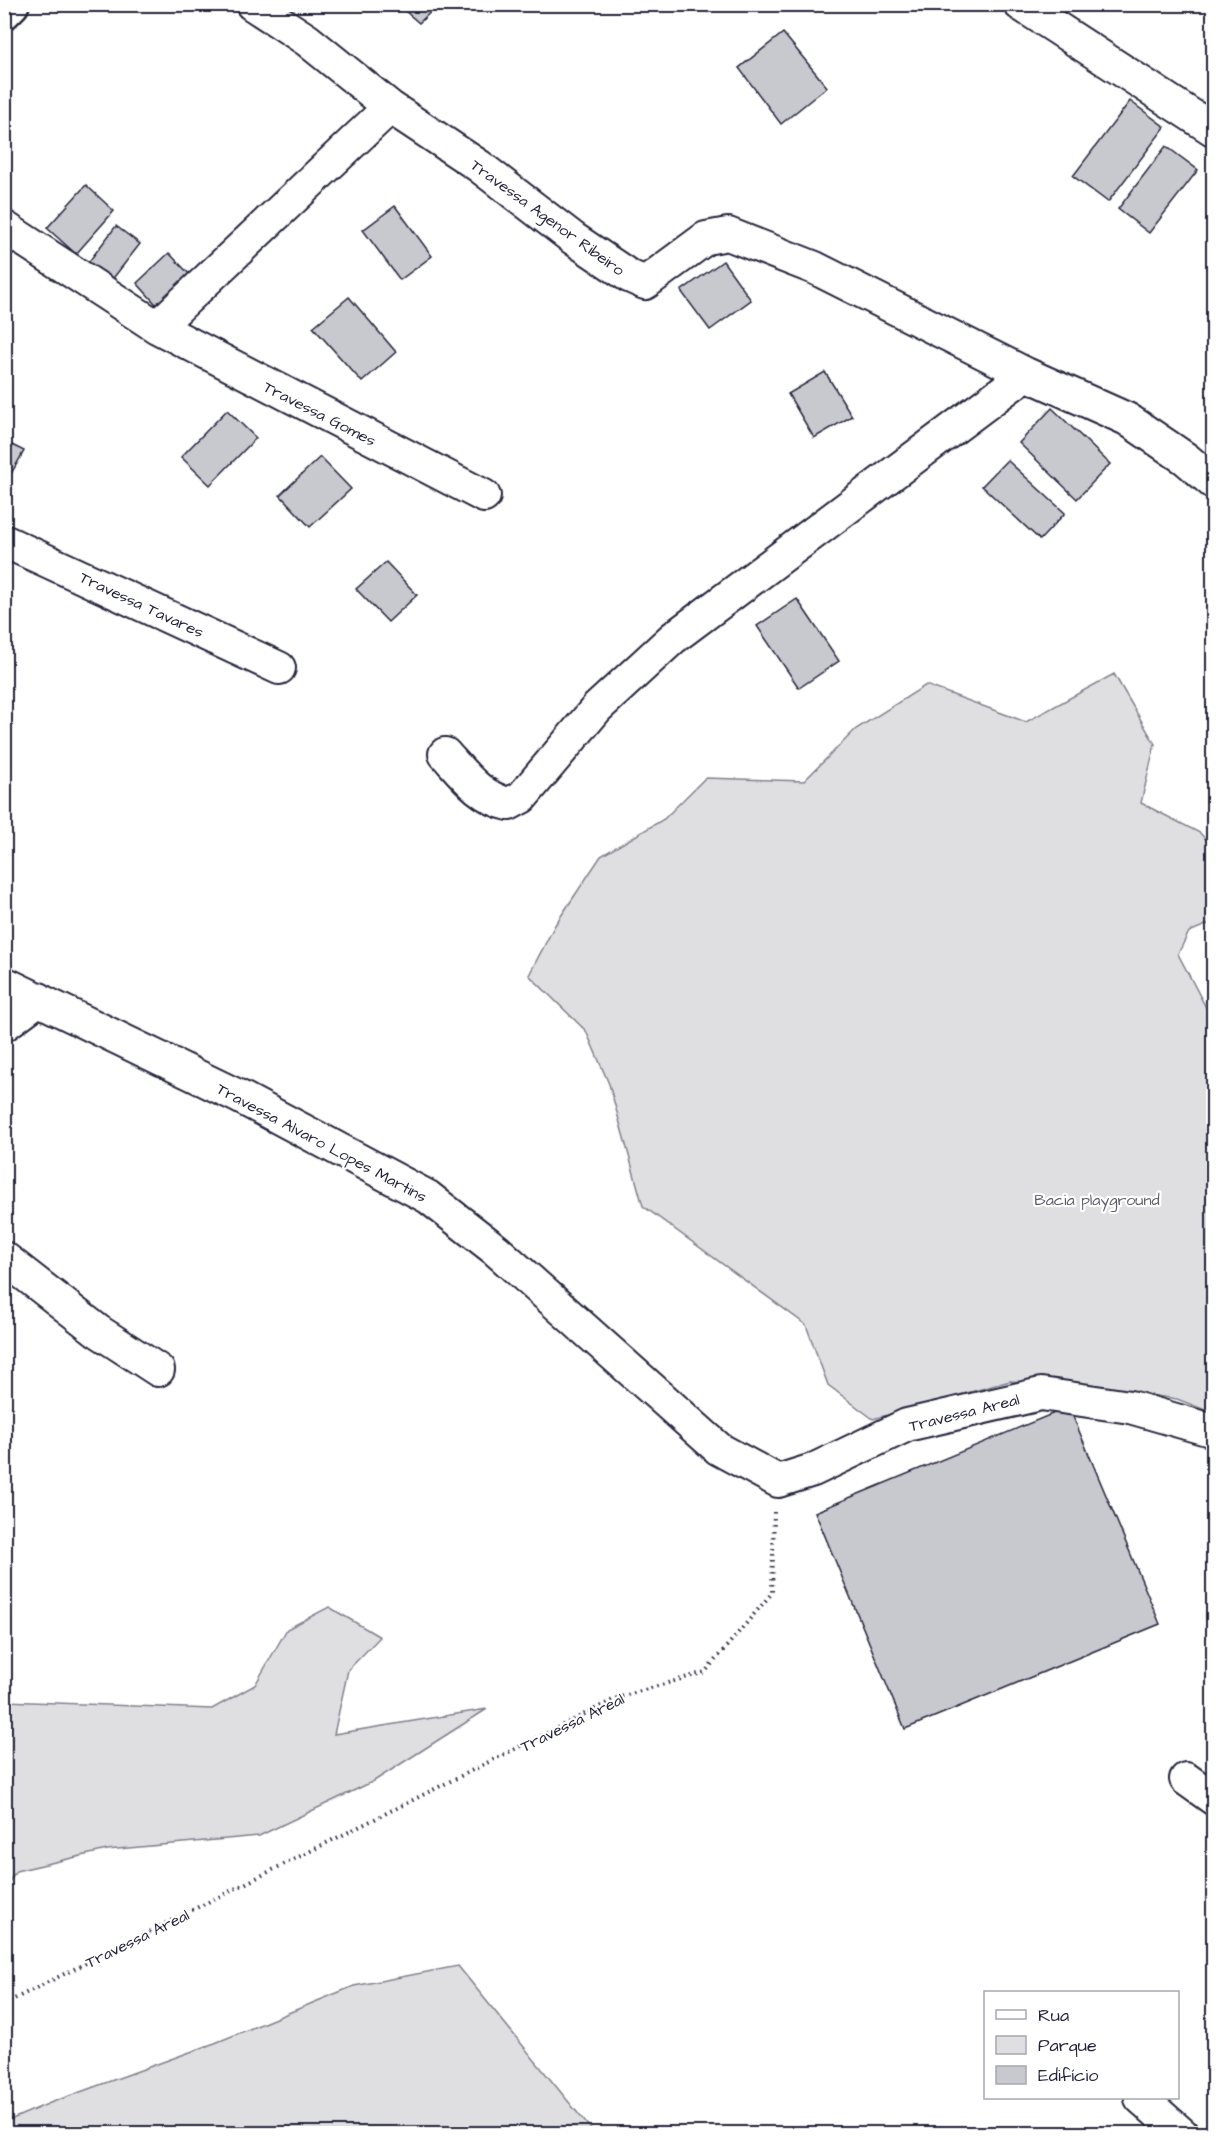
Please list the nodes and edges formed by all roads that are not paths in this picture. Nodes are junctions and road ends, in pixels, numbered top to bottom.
1 (12, 4) edge
2 (252, 4) edge
3 (1020, 4) edge
4 (4, 12) edge
5 (390, 107) junction
6 (1214, 130) edge
7 (4, 227) edge
8 (157, 327) junction
9 (1026, 374) junction
10 (1214, 483) edge
11 (484, 496) dead end
12 (4, 541) edge
13 (279, 668) dead end
14 (445, 754) dead end
15 (4, 983) edge
16 (39, 999) junction
17 (4, 1025) edge
18 (4, 1258) edge
19 (158, 1370) dead end
20 (1214, 1431) edge
21 (778, 1481) joint
22 (1186, 1779) dead end
23 (1214, 1799) edge
24 (1143, 2099) edge
25 (1182, 2133) edge

1 - 4 main road
2 - 5 street, Travessa Agenor Ribeiro
3 - 6 street
5 - 8 street
5 - 9 street, Travessa Agenor Ribeiro
7 - 8 street, Travessa Gomes
8 - 11 street, Travessa Gomes
9 - 10 street, Travessa Agenor Ribeiro
9 - 14 street
12 - 13 street, Travessa Tavares
15 - 16 street, Travessa Alvaro Lopes Martins
16 - 17 street
16 - 21 street, Travessa Alvaro Lopes Martins
18 - 19 street
20 - 21 street, Travessa Areal
22 - 23 street
24 - 25 street

